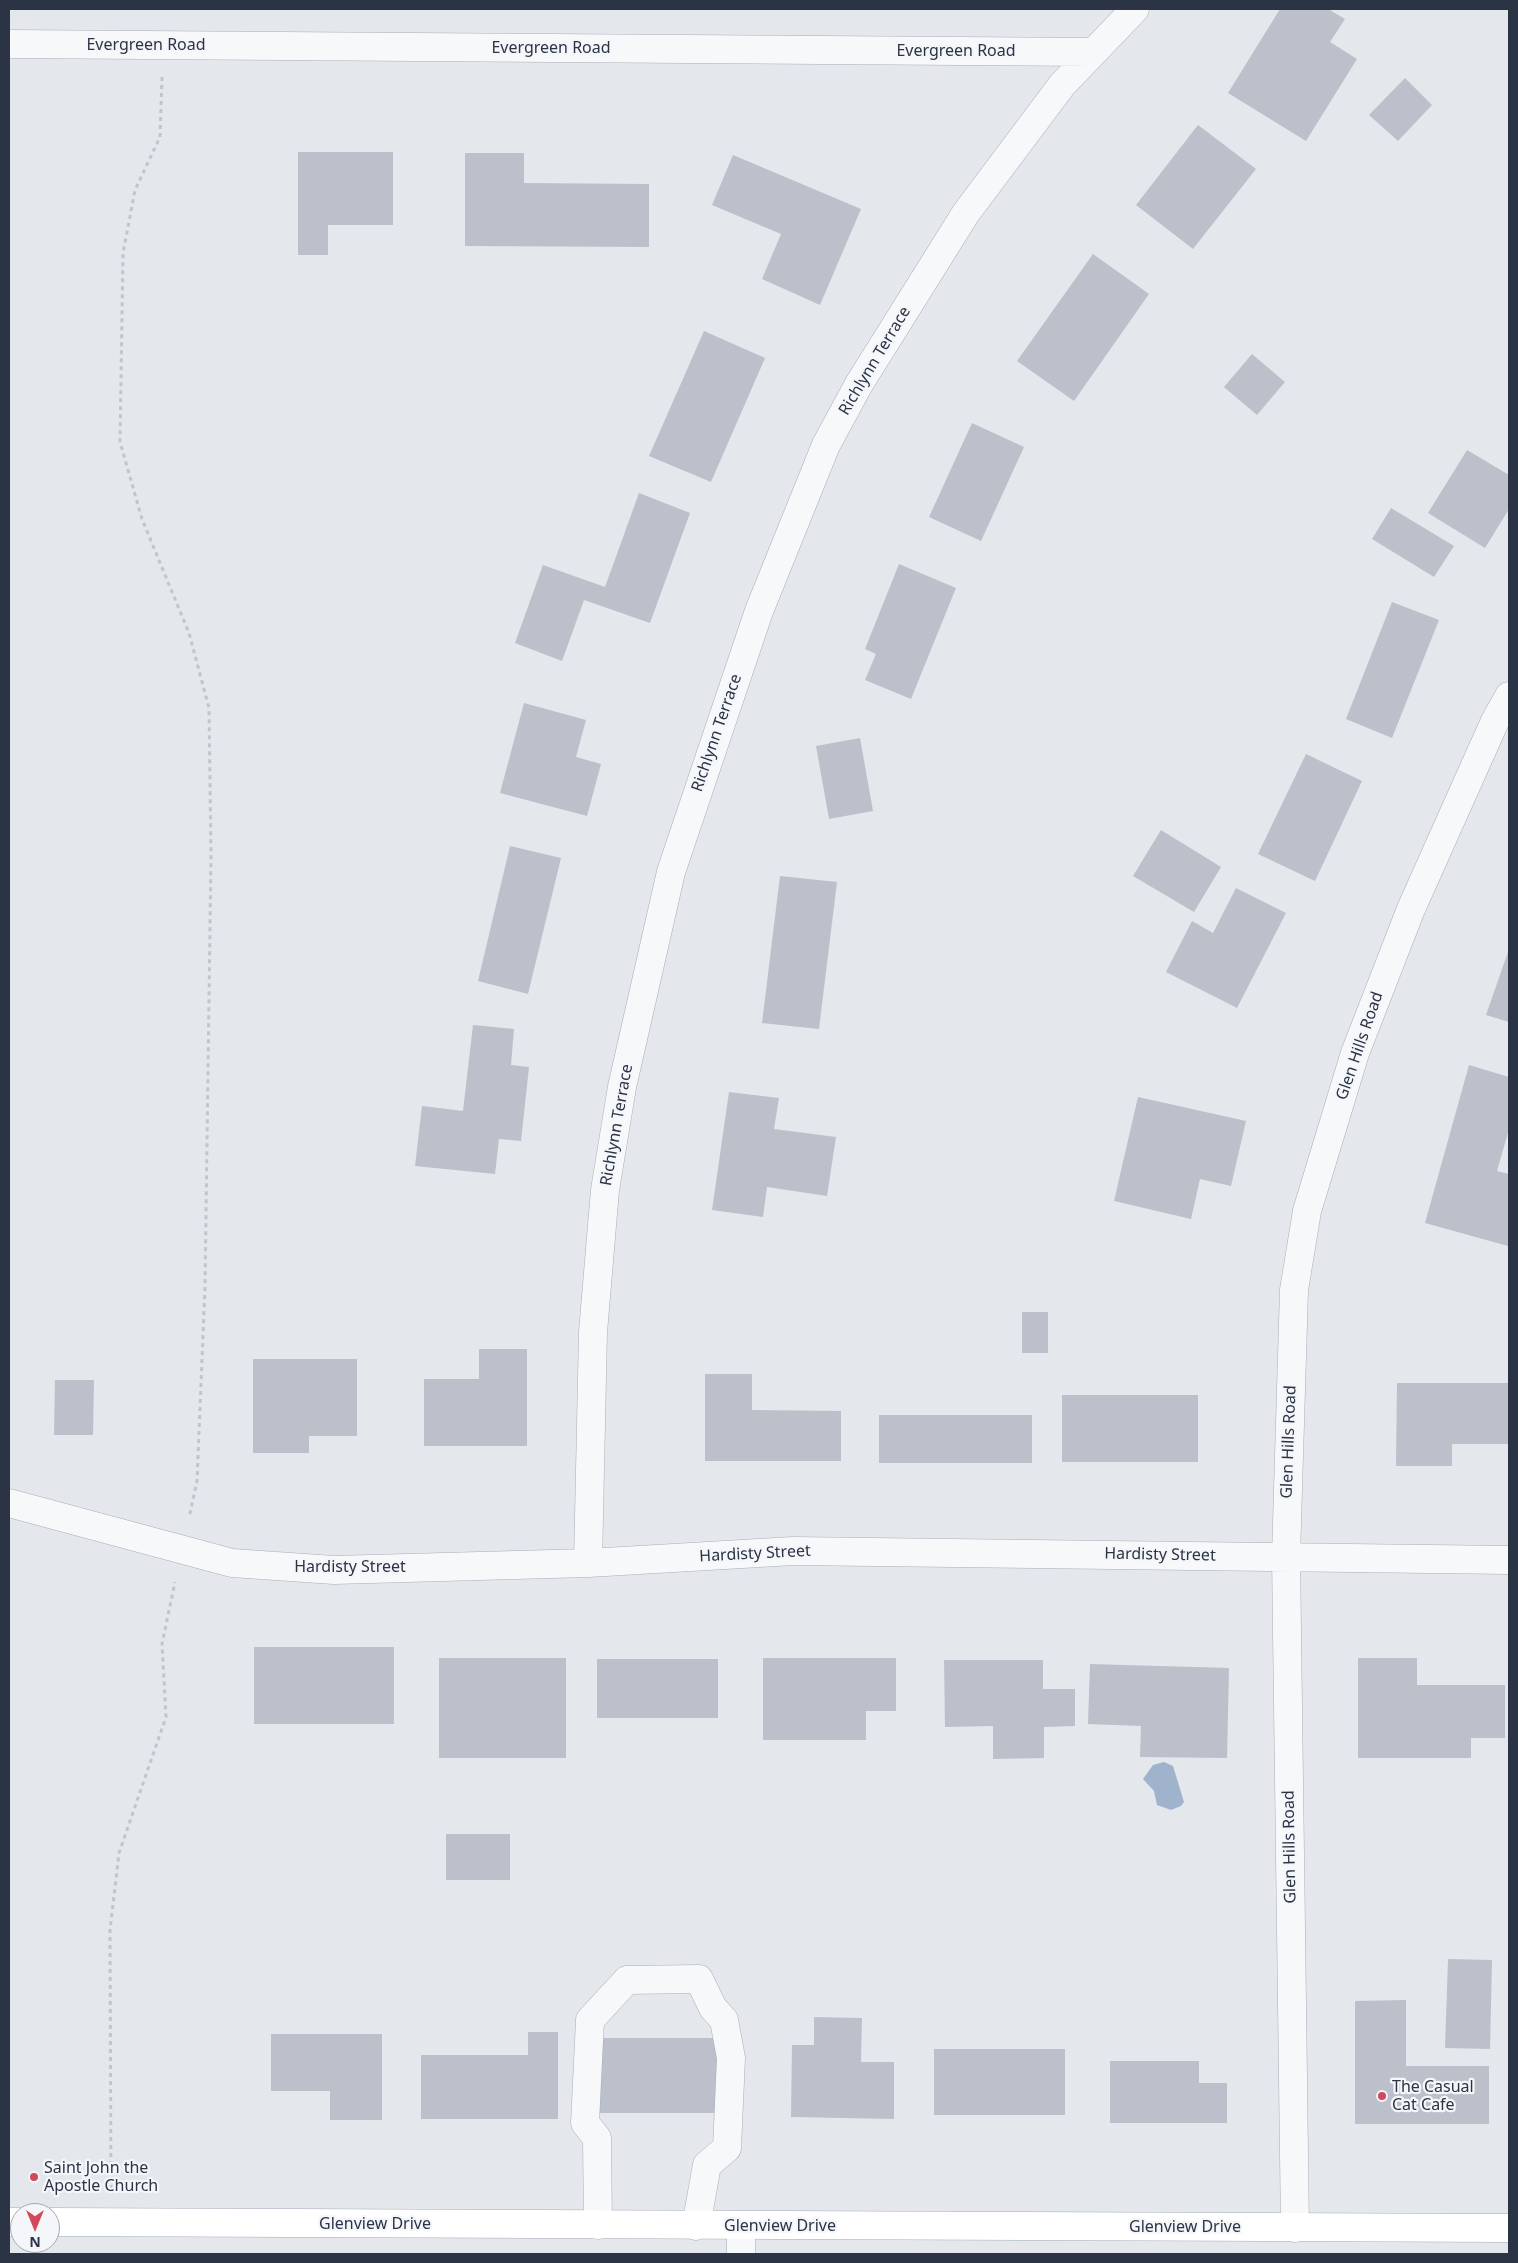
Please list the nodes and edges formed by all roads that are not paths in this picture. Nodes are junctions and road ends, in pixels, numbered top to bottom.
1 (1135, 9) edge
2 (9, 44) edge
3 (1093, 52) junction
4 (1509, 696) edge
5 (9, 1503) edge
6 (1286, 1556) junction
7 (1509, 1560) edge
8 (588, 1563) junction
9 (60, 2222) edge
10 (598, 2225) junction
11 (696, 2226) junction
12 (741, 2226) junction
13 (1295, 2228) junction
14 (1509, 2228) edge
15 (741, 2254) edge

1 - 3 street, Richlynn Terrace
2 - 3 street, Evergreen Road
3 - 8 street, Richlynn Terrace
4 - 6 street, Glen Hills Road
5 - 8 street, Hardisty Street
6 - 7 street, Hardisty Street
6 - 8 street, Hardisty Street
6 - 13 street, Glen Hills Road
9 - 10 main road, Glenview Drive
10 - 11 main road, Glenview Drive
10 - 11 street
11 - 12 main road, Glenview Drive
12 - 13 main road, Glenview Drive
12 - 15 street
13 - 14 main road, Glenview Drive

